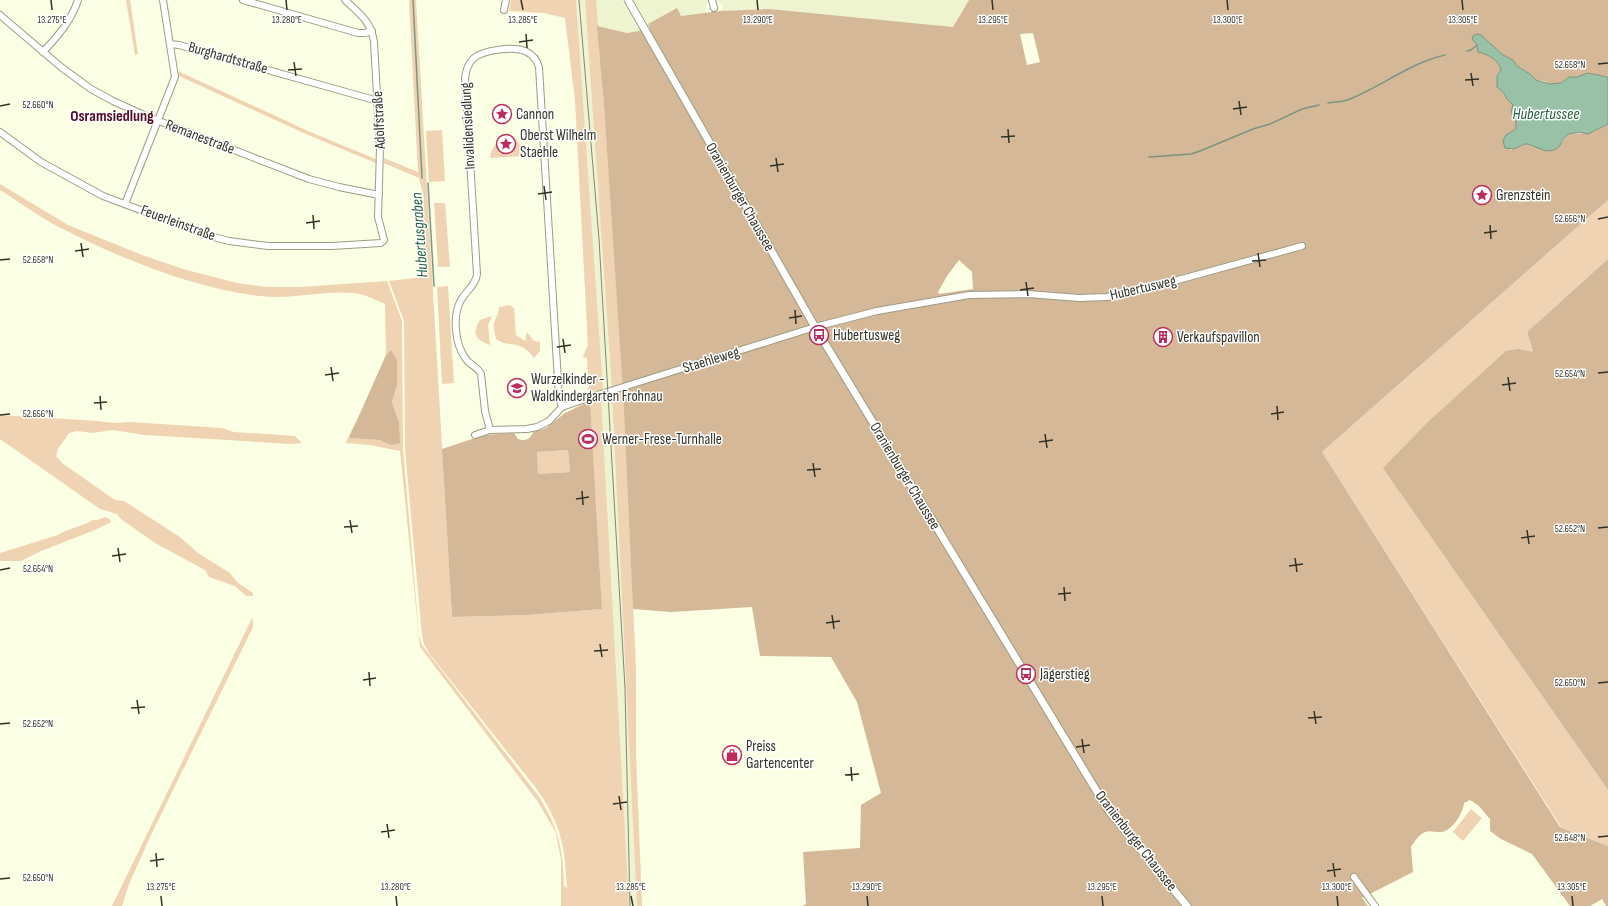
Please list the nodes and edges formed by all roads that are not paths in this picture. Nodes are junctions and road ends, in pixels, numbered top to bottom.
1 (78, 0) edge
2 (163, 0) edge
3 (243, 0) edge
4 (345, 0) edge
5 (506, 0) edge
6 (628, 0) edge
7 (712, 0) edge
8 (714, 8) dead end
9 (504, 10) dead end
10 (0, 15) edge
11 (372, 31) junction
12 (170, 44) junction
13 (43, 52) junction
14 (378, 101) junction
15 (157, 121) junction
16 (0, 132) edge
17 (379, 195) junction
18 (125, 204) junction
19 (375, 244) joint
20 (1302, 246) dead end
21 (815, 327) junction
22 (562, 407) junction
23 (490, 430) junction
24 (475, 435) dead end
25 (1354, 877) dead end
26 (1187, 906) edge
27 (1375, 906) edge

1 - 13 street
2 - 12 street
3 - 11 street
4 - 11 street, Adolfstraße
5 - 9 street
6 - 21 main road, Oranienburger Chaussee
7 - 8 street
10 - 13 street, Remanestraße
11 - 14 street, Adolfstraße
12 - 14 street, Burghardtstraße
12 - 15 street
13 - 15 street, Remanestraße
14 - 17 street, Adolfstraße
15 - 17 street, Remanestraße
15 - 18 street
16 - 18 street, Feuerleinstraße
17 - 19 street, Adolfstraße
18 - 19 street, Feuerleinstraße
20 - 21 street, Hubertusweg
21 - 22 street, Staehleweg
21 - 26 main road, Oranienburger Chaussee
22 - 23 street, Staehleweg
22 - 23 street, Invalidensiedlung
23 - 24 street, Staehleweg
25 - 27 street

